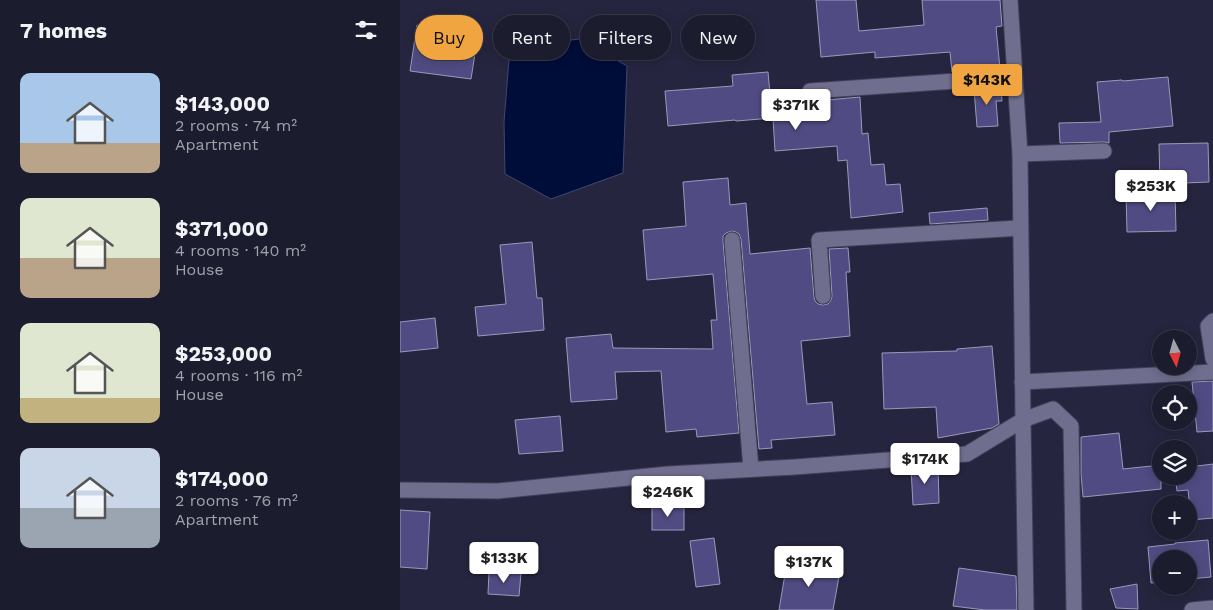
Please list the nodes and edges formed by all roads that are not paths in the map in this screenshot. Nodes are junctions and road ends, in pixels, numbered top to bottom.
1 (1010, 0) edge
2 (1014, 77) junction
3 (810, 91) dead end
4 (1104, 151) dead end
5 (1020, 154) junction
6 (1020, 228) junction
7 (732, 240) dead end
8 (823, 296) dead end
9 (1213, 321) edge
10 (1213, 359) edge
11 (1213, 372) edge
12 (1022, 382) junction
13 (1023, 420) junction
14 (751, 469) junction
15 (400, 490) edge
16 (1026, 610) edge
17 (1074, 610) edge
18 (1192, 610) edge
19 (1212, 610) edge

1 - 2 street
2 - 3 street
2 - 5 street
4 - 5 street
5 - 6 street
6 - 8 street
6 - 12 street
7 - 14 street
9 - 10 street
11 - 12 street
12 - 13 street
13 - 14 street
13 - 16 street
13 - 17 street
14 - 15 street
18 - 19 street

